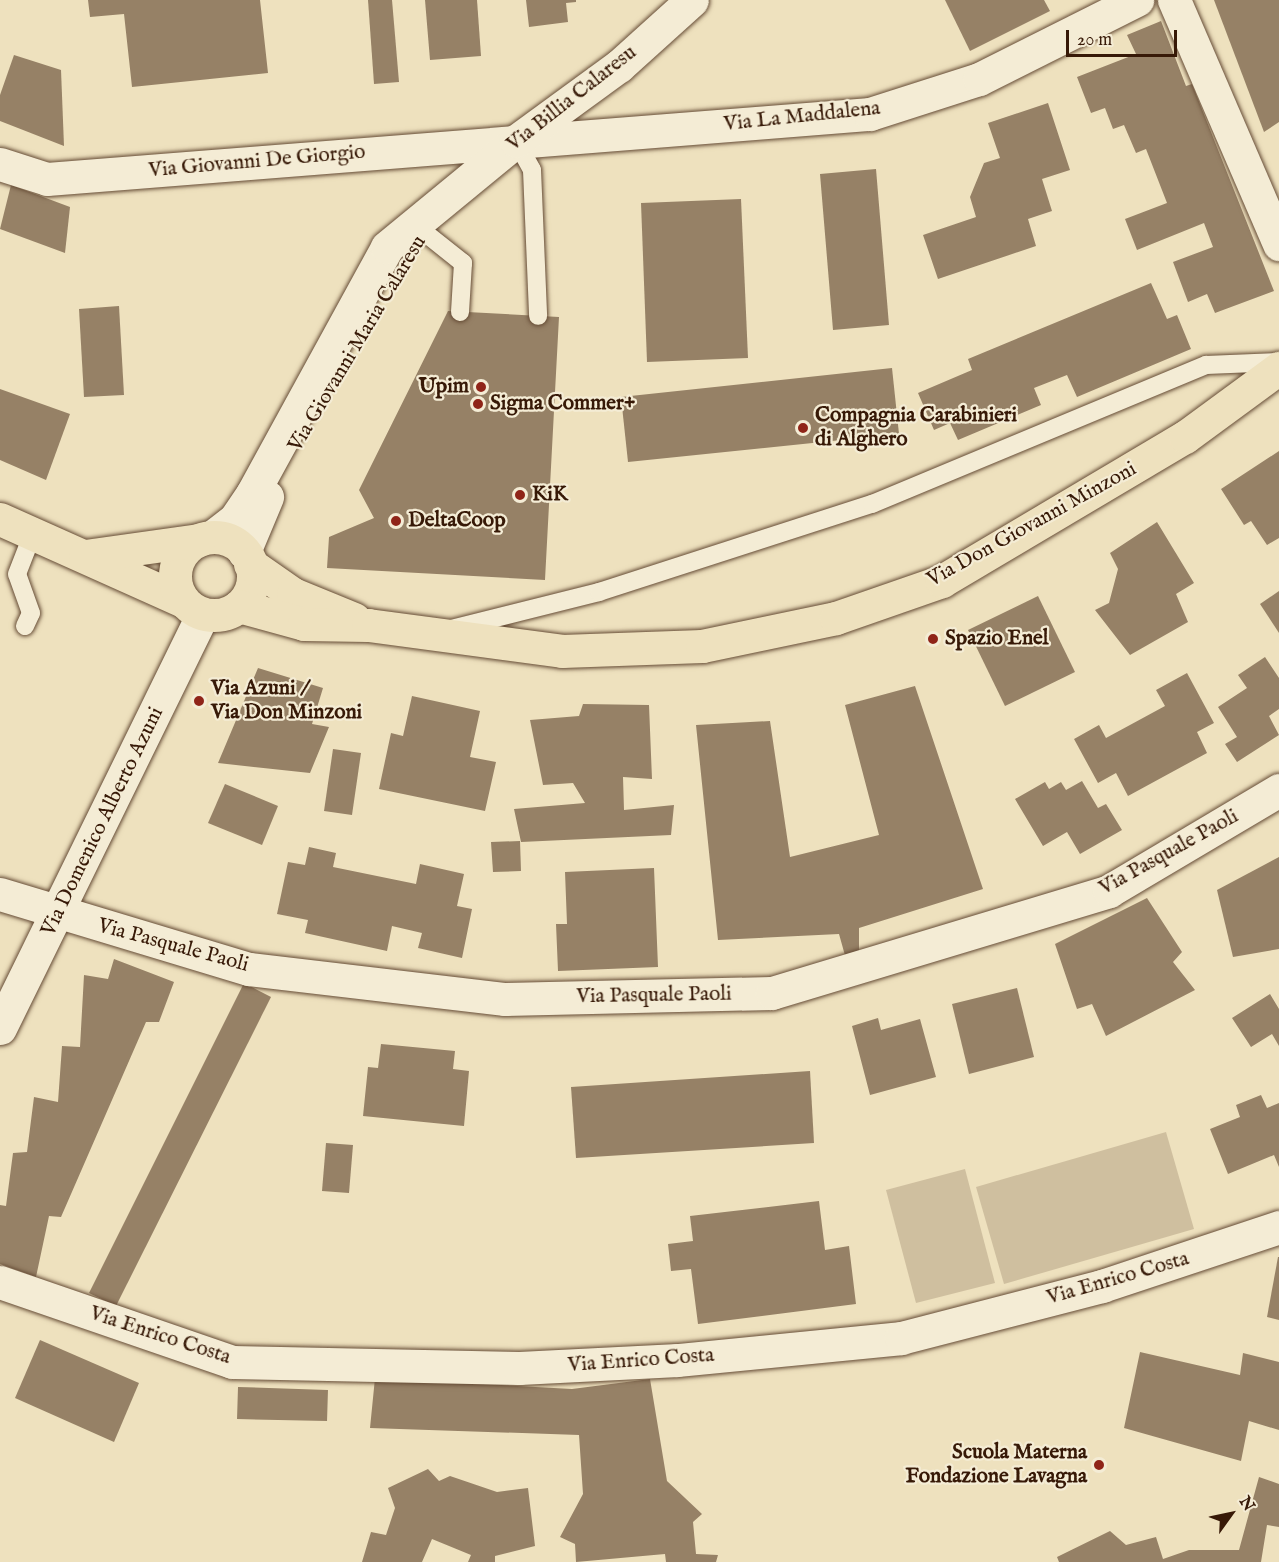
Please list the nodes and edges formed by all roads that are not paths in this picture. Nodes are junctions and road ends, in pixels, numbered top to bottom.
1 (692, 0) edge
2 (1137, 0) edge
3 (1174, 0) edge
4 (516, 141) junction
5 (0, 164) edge
6 (452, 196) junction
7 (424, 232) junction
8 (1279, 244) edge
9 (460, 312) dead end
10 (538, 316) dead end
11 (1279, 362) edge
12 (1279, 368) edge
13 (0, 519) edge
14 (33, 533) junction
15 (206, 539) junction
16 (85, 556) junction
17 (247, 558) junction
18 (239, 606) junction
19 (193, 608) junction
20 (368, 625) junction
21 (25, 626) dead end
22 (433, 633) junction
23 (1279, 790) edge
24 (0, 894) edge
25 (59, 914) junction
26 (0, 1028) edge
27 (1279, 1227) edge
28 (0, 1282) edge

1 - 4 street, Via Billia Calaresu
2 - 4 street, Via La Maddalena
3 - 8 street
4 - 5 street, Via Giovanni De Giorgio
4 - 6 street, Via Billia Calaresu
4 - 10 lane
6 - 7 street, Via Giovanni Maria Calaresu
6 - 15 street, Via Giovanni Maria Calaresu
7 - 9 lane
7 - 17 street, Via Giovanni Maria Calaresu
11 - 22 lane
12 - 22 main road, Via Don Giovanni Minzoni
13 - 14 main road
14 - 16 main road
14 - 21 lane
15 - 16 main road
15 - 17 main road
15 - 19 main road
16 - 19 main road
17 - 18 main road
17 - 20 main road, Via Don Giovanni Minzoni
18 - 19 main road
18 - 20 main road, Via Don Giovanni Minzoni
19 - 25 street, Via Domenico Alberto Azuni
20 - 22 main road, Via Don Giovanni Minzoni
23 - 25 street, Via Pasquale Paoli
24 - 25 street, Via Pasquale Paoli
25 - 26 street, Via Domenico Alberto Azuni
27 - 28 street, Via Enrico Costa

